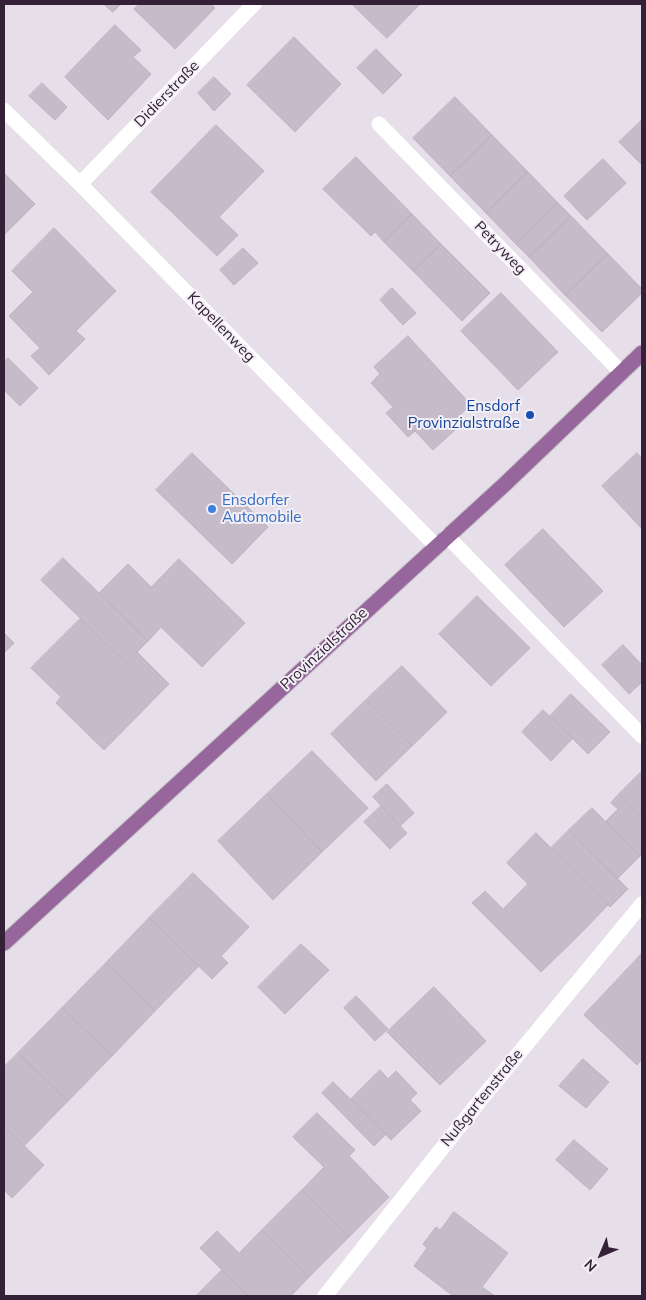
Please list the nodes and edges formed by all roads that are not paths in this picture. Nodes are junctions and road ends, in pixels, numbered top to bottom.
1 (254, 4) edge
2 (4, 110) edge
3 (379, 124) dead end
4 (80, 184) junction
5 (642, 353) edge
6 (621, 372) junction
7 (447, 536) junction
8 (436, 546) junction
9 (642, 736) edge
10 (642, 904) edge
11 (4, 944) edge
12 (325, 1296) edge

1 - 4 street, Didierstraße
2 - 4 street, Kapellenweg
3 - 6 street, Petryweg
4 - 8 street, Kapellenweg
5 - 6 main road, Provinzialstraße
6 - 7 main road, Provinzialstraße
7 - 8 main road, Provinzialstraße
7 - 9 street
8 - 11 main road, Provinzialstraße
10 - 12 street, Nußgartenstraße

